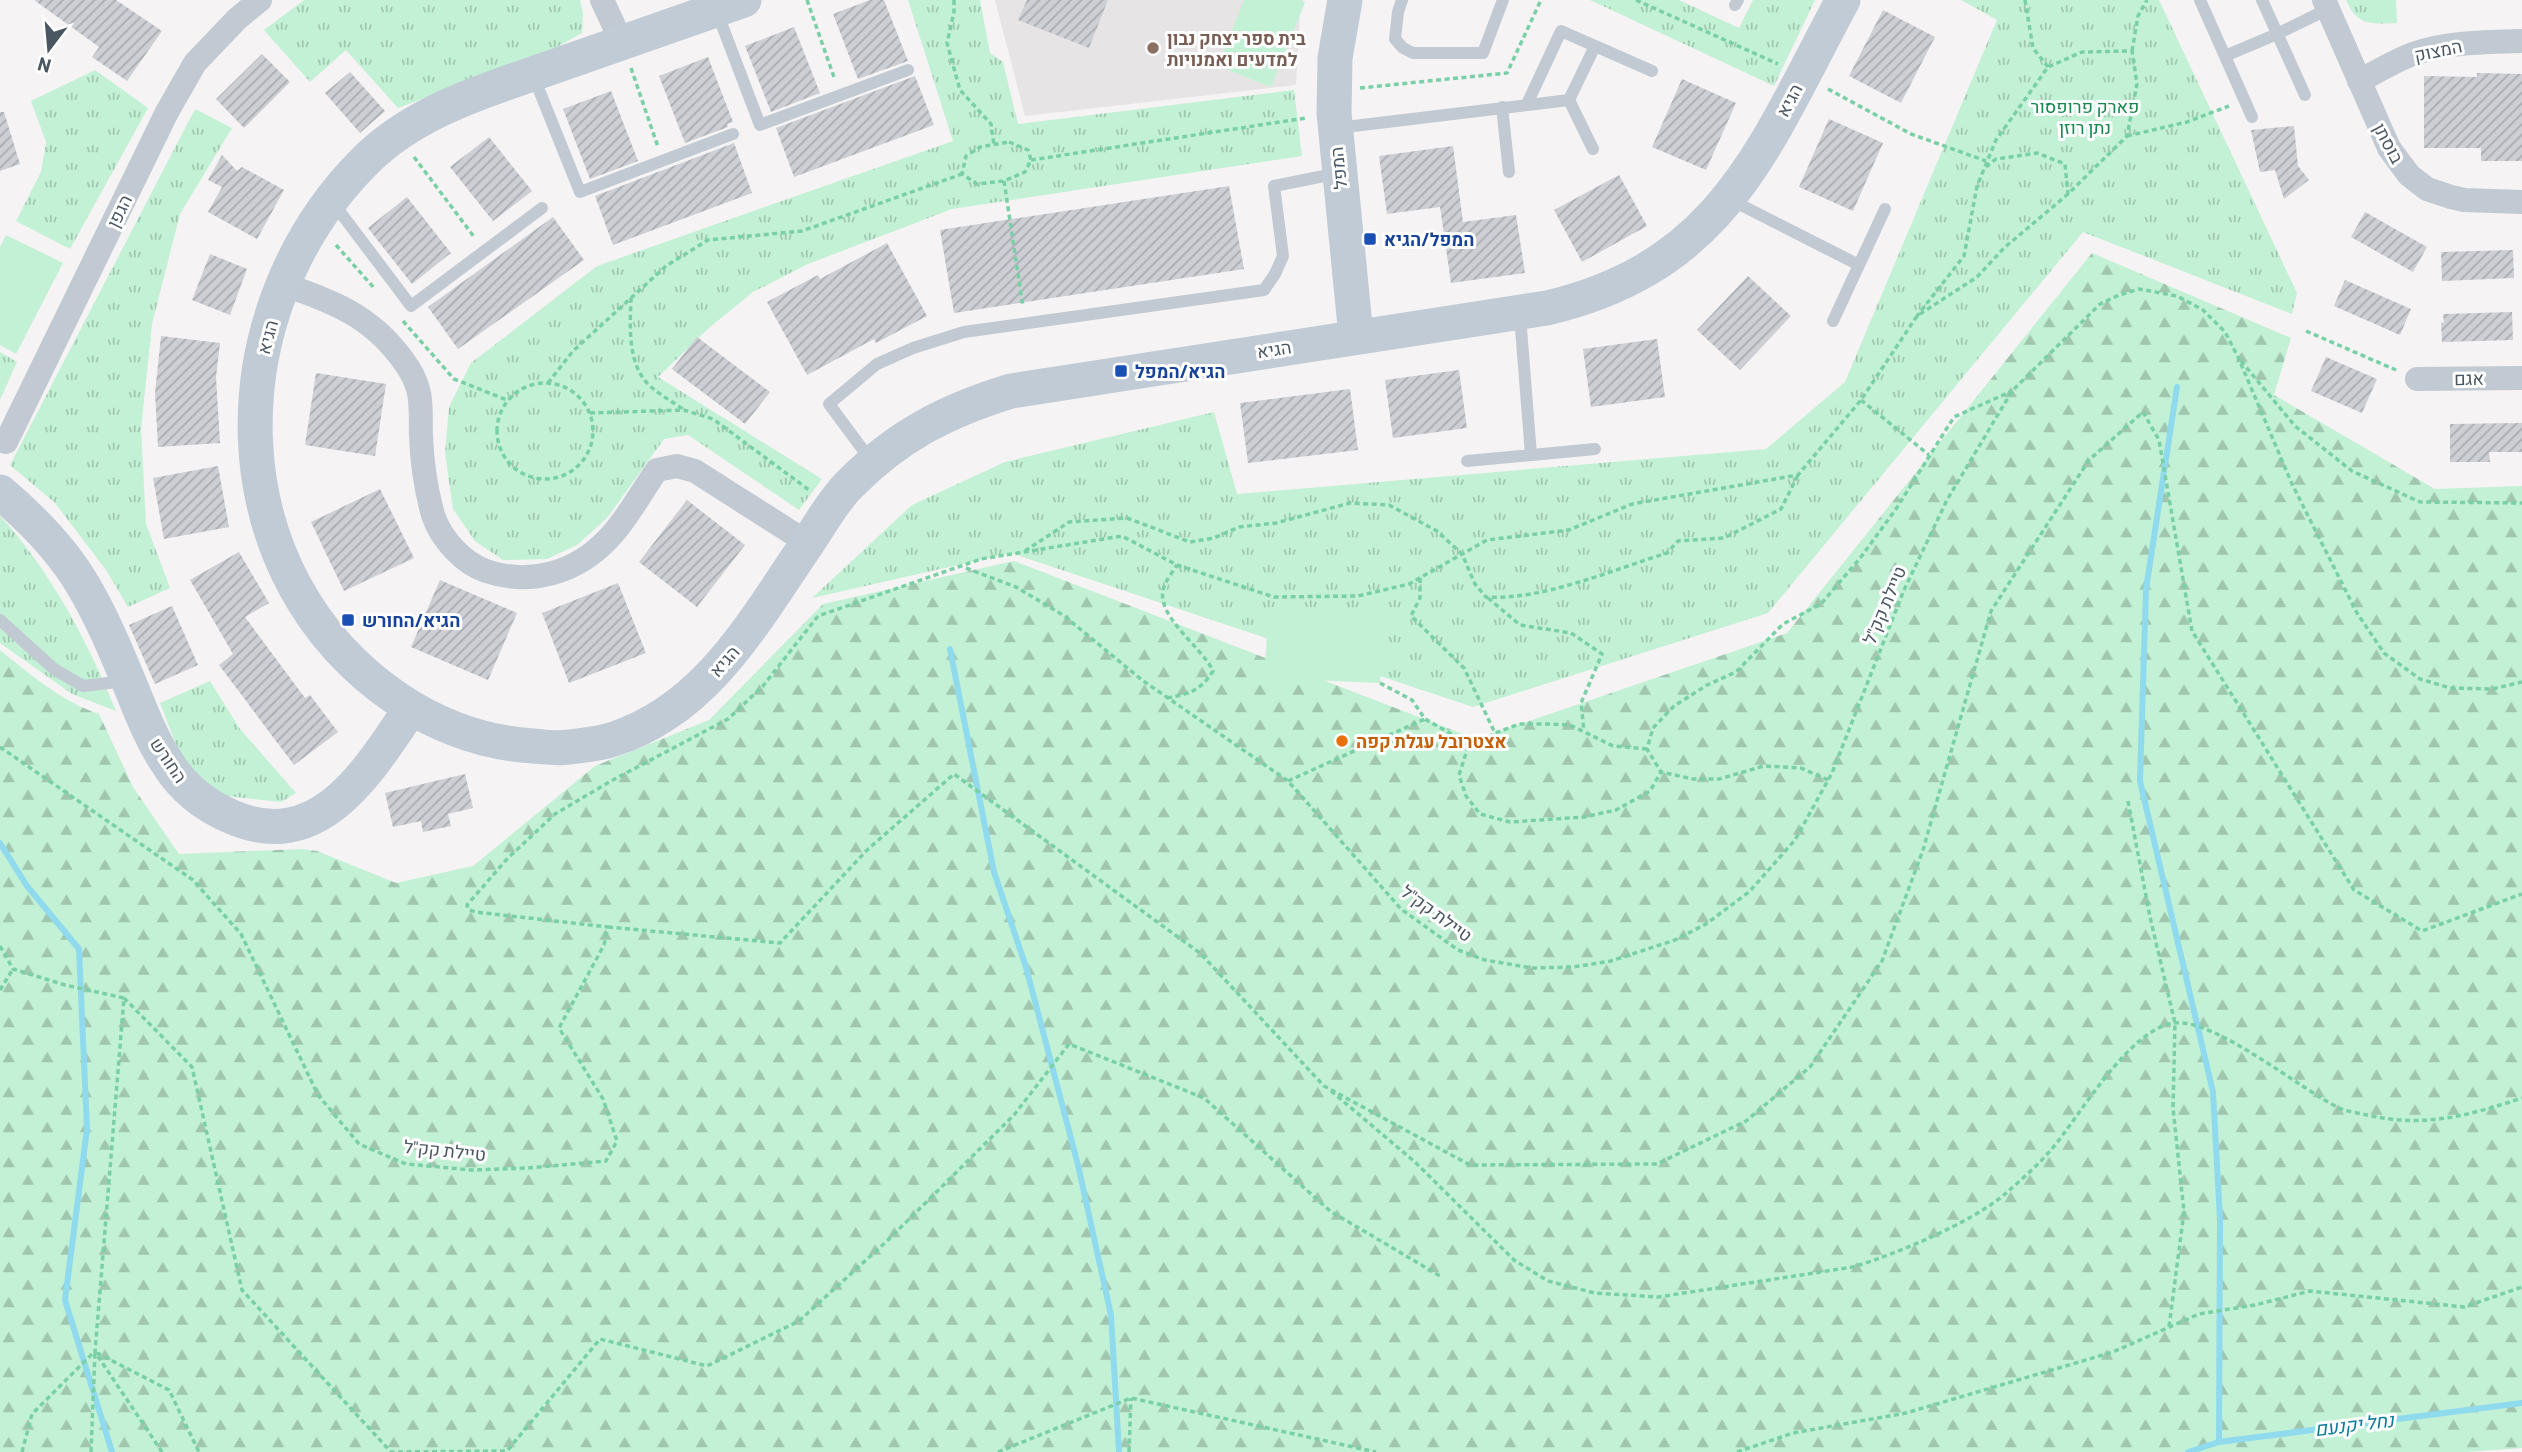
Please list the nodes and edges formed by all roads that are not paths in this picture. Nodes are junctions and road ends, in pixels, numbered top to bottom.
1 (260, 0) edge
2 (602, 0) edge
3 (1345, 0) edge
4 (1402, 0) edge
5 (1503, 0) edge
6 (1843, 0) edge
7 (2200, 0) edge
8 (2262, 0) edge
9 (2326, 4) edge
10 (730, 5) edge
11 (2277, 34) junction
12 (2522, 41) edge
13 (622, 43) junction
14 (1595, 46) junction
15 (2225, 56) junction
16 (908, 70) dead end
17 (1652, 71) dead end
18 (533, 74) junction
19 (2359, 80) junction
20 (2305, 95) dead end
21 (1569, 100) junction
22 (1527, 104) junction
23 (1502, 107) junction
24 (2252, 117) dead end
25 (1334, 121) junction
26 (733, 134) dead end
27 (1593, 149) dead end
28 (1509, 172) dead end
29 (1339, 173) junction
30 (1729, 199) junction
31 (331, 200) junction
32 (2522, 202) edge
33 (542, 208) dead end
34 (1885, 209) dead end
35 (1859, 265) junction
36 (284, 285) junction
37 (1519, 312) junction
38 (1833, 321) dead end
39 (1356, 336) junction
40 (2522, 378) edge
41 (2417, 379) road end
42 (6, 442) dead end
43 (1595, 449) dead end
44 (1531, 455) junction
45 (1467, 461) dead end
46 (873, 464) junction
47 (0, 492) edge
48 (808, 543) junction
49 (0, 620) edge
50 (128, 681) junction
51 (411, 708) junction

1 - 42 street, הגפן
2 - 13 street
3 - 25 street, המפל
4 - 5 lane
6 - 30 street, הגיא
7 - 15 lane
8 - 11 lane
9 - 11 lane
9 - 19 street, בוסתן
10 - 13 street, הגיא
10 - 16 lane
11 - 15 lane
11 - 20 lane
12 - 19 street, המצוק
13 - 18 street, הגיא
14 - 17 lane
14 - 21 lane
14 - 22 lane
15 - 24 lane
18 - 26 lane
18 - 31 street, הגיא
19 - 32 street, בוסתן
21 - 22 lane
21 - 27 lane
22 - 23 lane
23 - 25 lane
23 - 28 lane
25 - 29 street, המפל
29 - 39 street, המפל
29 - 46 lane
30 - 35 lane
30 - 37 street, הגיא
31 - 33 lane
31 - 36 street, הגיא
34 - 35 lane
35 - 38 lane
36 - 48 street
36 - 51 street, הגיא
37 - 39 street, הגיא
37 - 44 lane
39 - 46 street, הגיא
40 - 41 street, אגם
43 - 44 lane
44 - 45 lane
46 - 48 street, הגיא
47 - 50 street, החורש
48 - 51 street, הגיא
49 - 50 lane
50 - 51 street, החורש

